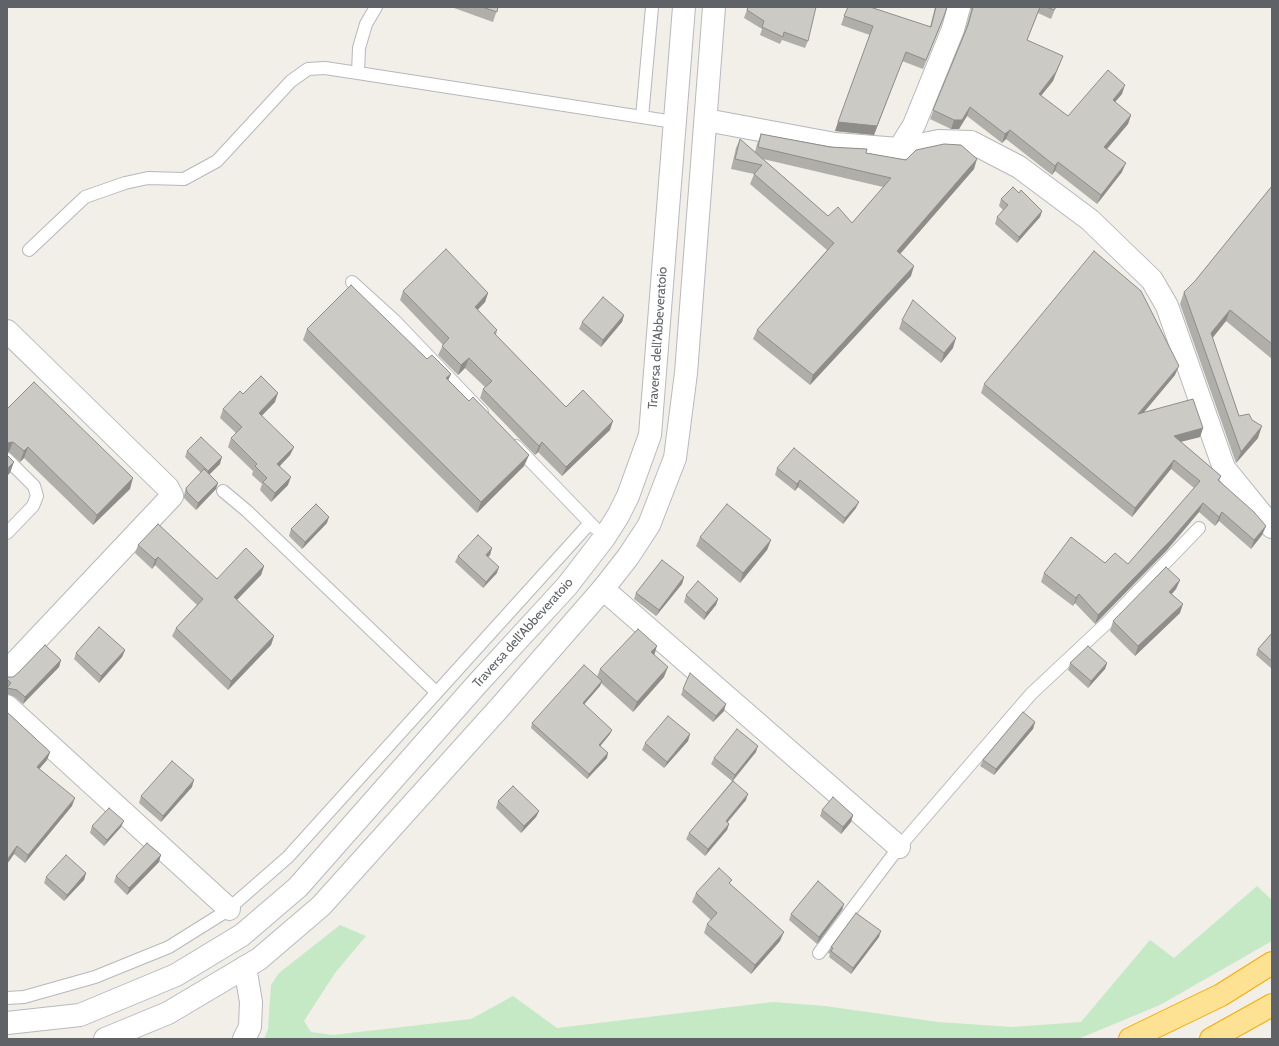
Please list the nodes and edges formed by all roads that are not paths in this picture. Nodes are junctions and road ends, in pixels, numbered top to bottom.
1 (376, 7) edge
2 (652, 7) edge
3 (684, 7) edge
4 (714, 7) edge
5 (958, 7) edge
6 (358, 73) junction
7 (642, 117) junction
8 (706, 120) junction
9 (674, 122) junction
10 (899, 149) junction
11 (29, 250) dead end
12 (352, 282) dead end
13 (7, 331) edge
14 (489, 418) edge
15 (505, 435) edge
16 (7, 459) edge
17 (223, 490) dead end
18 (1272, 527) edge
19 (1199, 528) dead end
20 (597, 530) junction
21 (7, 533) edge
22 (604, 589) junction
23 (7, 671) edge
24 (436, 692) junction
25 (7, 706) edge
26 (899, 847) junction
27 (229, 909) junction
28 (820, 953) dead end
29 (1272, 963) edge
30 (245, 967) junction
31 (7, 998) edge
32 (1272, 1005) edge
33 (7, 1024) edge
34 (105, 1039) edge
35 (244, 1039) edge
36 (1130, 1039) edge
37 (1211, 1039) edge

1 - 6 lane
2 - 7 lane
3 - 9 street, Traversa dell'Abbeveratoio
4 - 8 street
5 - 10 street
6 - 7 lane
6 - 11 lane
7 - 9 lane
8 - 10 street
8 - 22 street
9 - 20 street, Traversa dell'Abbeveratoio
10 - 18 street
12 - 14 lane
13 - 23 street
15 - 20 lane
16 - 21 lane
17 - 24 lane
19 - 26 lane
20 - 24 lane
20 - 33 street, Traversa dell'Abbeveratoio
22 - 26 street
22 - 30 street
24 - 27 lane
25 - 27 street
26 - 28 lane
27 - 31 lane
29 - 36 highway
30 - 34 street
30 - 35 street
32 - 37 highway

